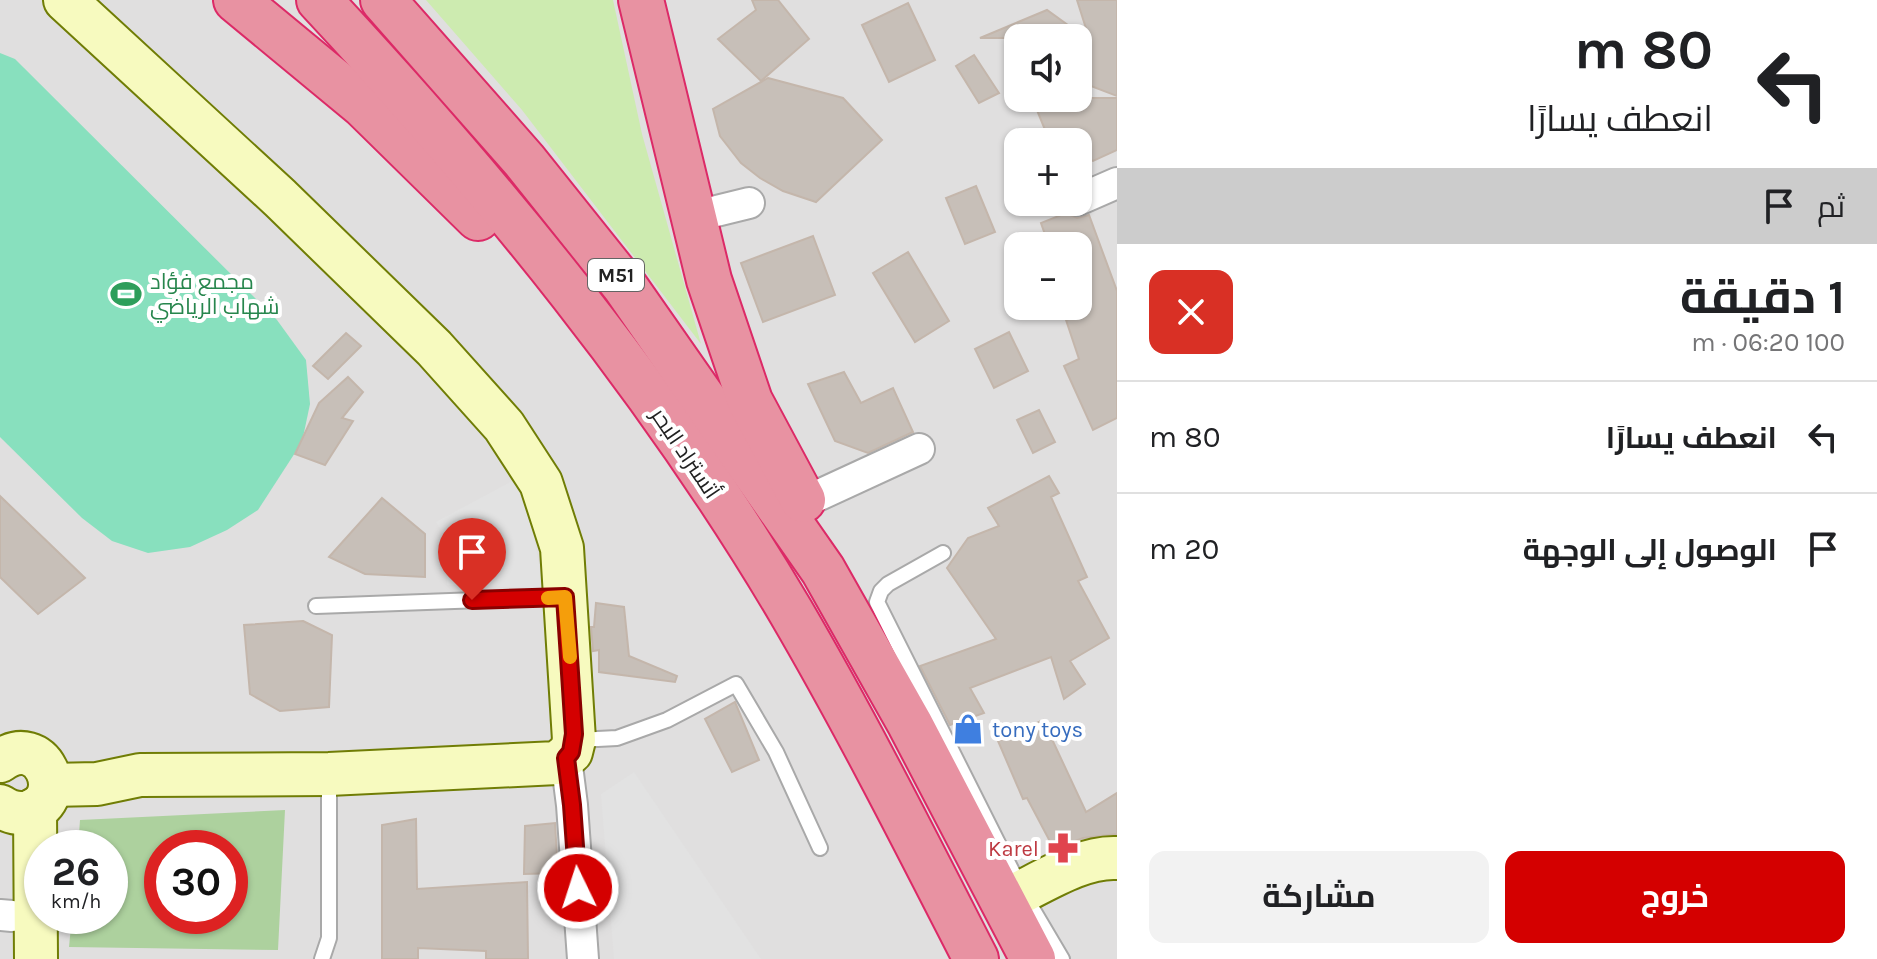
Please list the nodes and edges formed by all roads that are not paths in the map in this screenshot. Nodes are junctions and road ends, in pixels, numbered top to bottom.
1 (65, 0) edge
2 (236, 0) edge
3 (319, 0) edge
4 (383, 0) edge
5 (641, 0) edge
6 (1117, 183) edge
7 (1092, 194) edge
8 (749, 203) dead end
9 (692, 217) junction
10 (568, 286) junction
11 (919, 449) dead end
12 (804, 502) junction
13 (943, 553) dead end
14 (823, 570) junction
15 (565, 597) junction
16 (316, 606) dead end
17 (570, 749) junction
18 (0, 761) edge
19 (329, 774) junction
20 (28, 795) edge
21 (820, 848) dead end
22 (1117, 858) edge
23 (1013, 897) junction
24 (6, 916) edge
25 (12, 959) edge
26 (36, 959) edge
27 (322, 959) edge
28 (583, 959) edge
29 (976, 959) edge
30 (1033, 959) edge
31 (1062, 959) edge

1 - 15 street
2 - 10 highway
3 - 10 highway, أتستراد البحر / M51
4 - 14 highway, أتستراد البحر / M51
5 - 9 highway
6 - 7 street
8 - 9 street
9 - 12 highway
10 - 29 highway, أتستراد البحر / M51
11 - 12 street
12 - 14 highway
13 - 23 lane
14 - 23 highway, أتستراد البحر / M51
15 - 16 lane
15 - 17 street
17 - 19 street
17 - 21 lane
17 - 28 street
18 - 20 street
19 - 20 street
19 - 27 lane
20 - 24 street
20 - 26 street
22 - 23 street
23 - 30 highway, أتستراد البحر / M51
23 - 31 lane
24 - 25 street

